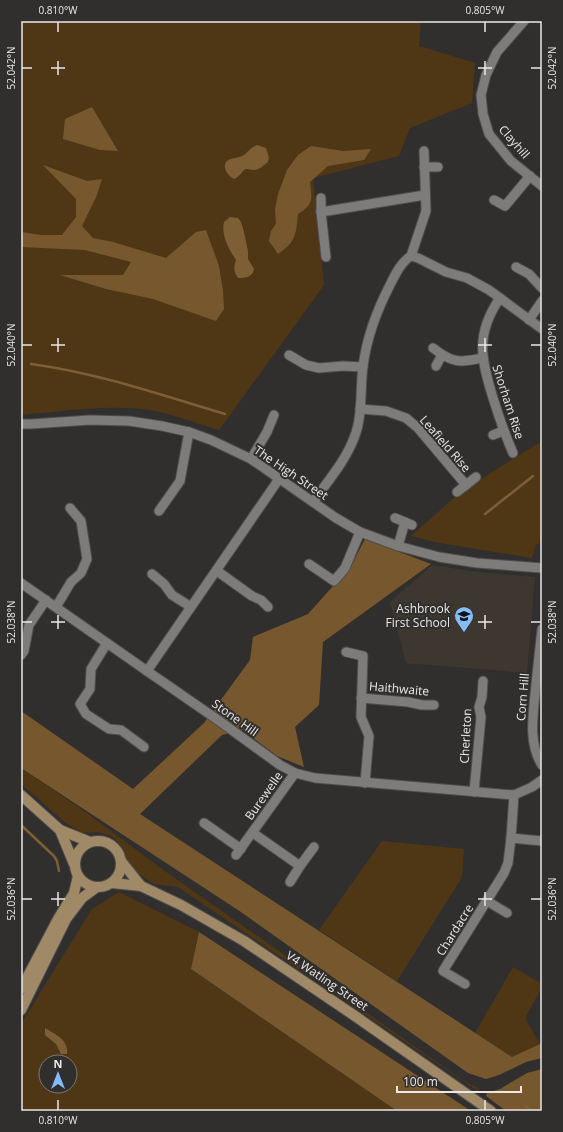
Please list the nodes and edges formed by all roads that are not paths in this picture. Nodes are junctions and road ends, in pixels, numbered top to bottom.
1 (522, 21) edge
2 (424, 151) dead end
3 (424, 167) junction
4 (438, 167) dead end
5 (530, 176) junction
6 (542, 186) edge
7 (425, 196) junction
8 (322, 198) dead end
9 (494, 200) dead end
10 (322, 212) junction
11 (411, 256) junction
12 (326, 257) dead end
13 (516, 267) dead end
14 (542, 288) edge
15 (500, 298) junction
16 (542, 301) edge
17 (529, 320) junction
18 (542, 329) edge
19 (434, 348) dead end
20 (289, 355) dead end
21 (442, 355) junction
22 (482, 358) junction
23 (436, 366) dead end
24 (363, 367) junction
25 (360, 408) junction
26 (274, 415) dead end
27 (21, 424) edge
28 (503, 431) junction
29 (189, 432) junction
30 (493, 435) dead end
31 (513, 453) dead end
32 (251, 459) junction
33 (476, 478) dead end
34 (279, 479) junction
35 (466, 485) junction
36 (457, 492) dead end
37 (157, 497) dead end
38 (313, 502) junction
39 (164, 503) junction
40 (70, 508) dead end
41 (159, 511) dead end
42 (395, 518) dead end
43 (360, 532) junction
44 (398, 546) junction
45 (309, 564) dead end
46 (542, 568) edge
47 (217, 571) junction
48 (152, 574) dead end
49 (21, 583) edge
50 (46, 600) junction
51 (56, 607) junction
52 (191, 607) junction
53 (268, 607) dead end
54 (542, 629) edge
55 (107, 643) junction
56 (371, 651) dead end
57 (346, 652) dead end
58 (21, 655) edge
59 (363, 656) junction
60 (147, 671) junction
61 (483, 681) dead end
62 (361, 698) junction
63 (434, 704) dead end
64 (538, 712) edge
65 (144, 747) dead end
66 (542, 765) edge
67 (295, 772) junction
68 (542, 780) edge
69 (365, 783) junction
70 (474, 792) junction
71 (21, 794) edge
72 (514, 795) junction
73 (204, 824) dead end
74 (60, 830) junction
75 (253, 833) junction
76 (511, 838) junction
77 (542, 841) edge
78 (90, 842) junction
79 (314, 847) dead end
80 (121, 861) junction
81 (74, 864) junction
82 (300, 866) junction
83 (78, 876) junction
84 (290, 882) dead end
85 (112, 883) junction
86 (141, 886) junction
87 (97, 888) junction
88 (487, 901) junction
89 (507, 913) dead end
90 (465, 984) dead end
91 (21, 989) edge
92 (23, 1004) edge
93 (491, 1111) edge

1 - 5 street, Clayhill
2 - 3 street
3 - 4 street
3 - 7 street
5 - 6 street, Clayhill
5 - 9 street
7 - 10 street
7 - 11 street
8 - 10 street
10 - 12 street
11 - 15 street
11 - 24 street
13 - 14 street
15 - 17 street
15 - 22 street, Shorham Rise
16 - 17 street
17 - 18 street
19 - 21 street, Shorham Rise
20 - 24 street
21 - 22 street, Shorham Rise
21 - 23 street
22 - 28 street, Shorham Rise
24 - 25 street
25 - 35 street, Leafield Rise
25 - 38 street
26 - 32 street
27 - 29 street, The High Street
28 - 30 street
28 - 31 street, Shorham Rise
29 - 32 street, The High Street
29 - 39 street
32 - 34 street, The High Street
33 - 35 street, Leafield Rise
34 - 38 street, The High Street
34 - 47 street
35 - 36 street, Leafield Rise
37 - 39 street
38 - 43 street, The High Street
39 - 41 street
40 - 51 street
42 - 44 street
43 - 44 street, The High Street
43 - 45 street
44 - 46 street, The High Street
47 - 52 street
47 - 53 street
48 - 52 street
49 - 50 street, Stone Hill
50 - 51 street, Stone Hill
50 - 58 street
51 - 55 street, Stone Hill
52 - 60 street
54 - 64 street, Corn Hill
55 - 60 street, Stone Hill
55 - 65 street
56 - 59 street
57 - 59 street
59 - 62 street, Haithwaite
60 - 67 street, Stone Hill
61 - 70 street, Cherleton
62 - 63 street, Haithwaite
62 - 69 street, Haithwaite
64 - 66 street, Corn Hill
67 - 69 street, Stone Hill
67 - 75 street, Burewelle
68 - 72 street, Stone Hill
69 - 70 street, Stone Hill
70 - 72 street, Stone Hill
71 - 74 street
72 - 76 street, Chardacre
73 - 75 street, Burewelle
74 - 78 street
74 - 81 street
75 - 82 street, Burewelle
76 - 77 street
76 - 88 street, Chardacre
78 - 80 street
78 - 81 street
79 - 82 street
80 - 85 street
80 - 86 street, V4 Watling Street
81 - 83 street
82 - 84 street
83 - 87 street
83 - 91 street
85 - 86 street, V4 Watling Street
85 - 87 street
86 - 93 street, V4 Watling Street
87 - 92 street
88 - 89 street, Chardacre
88 - 90 street, Chardacre

